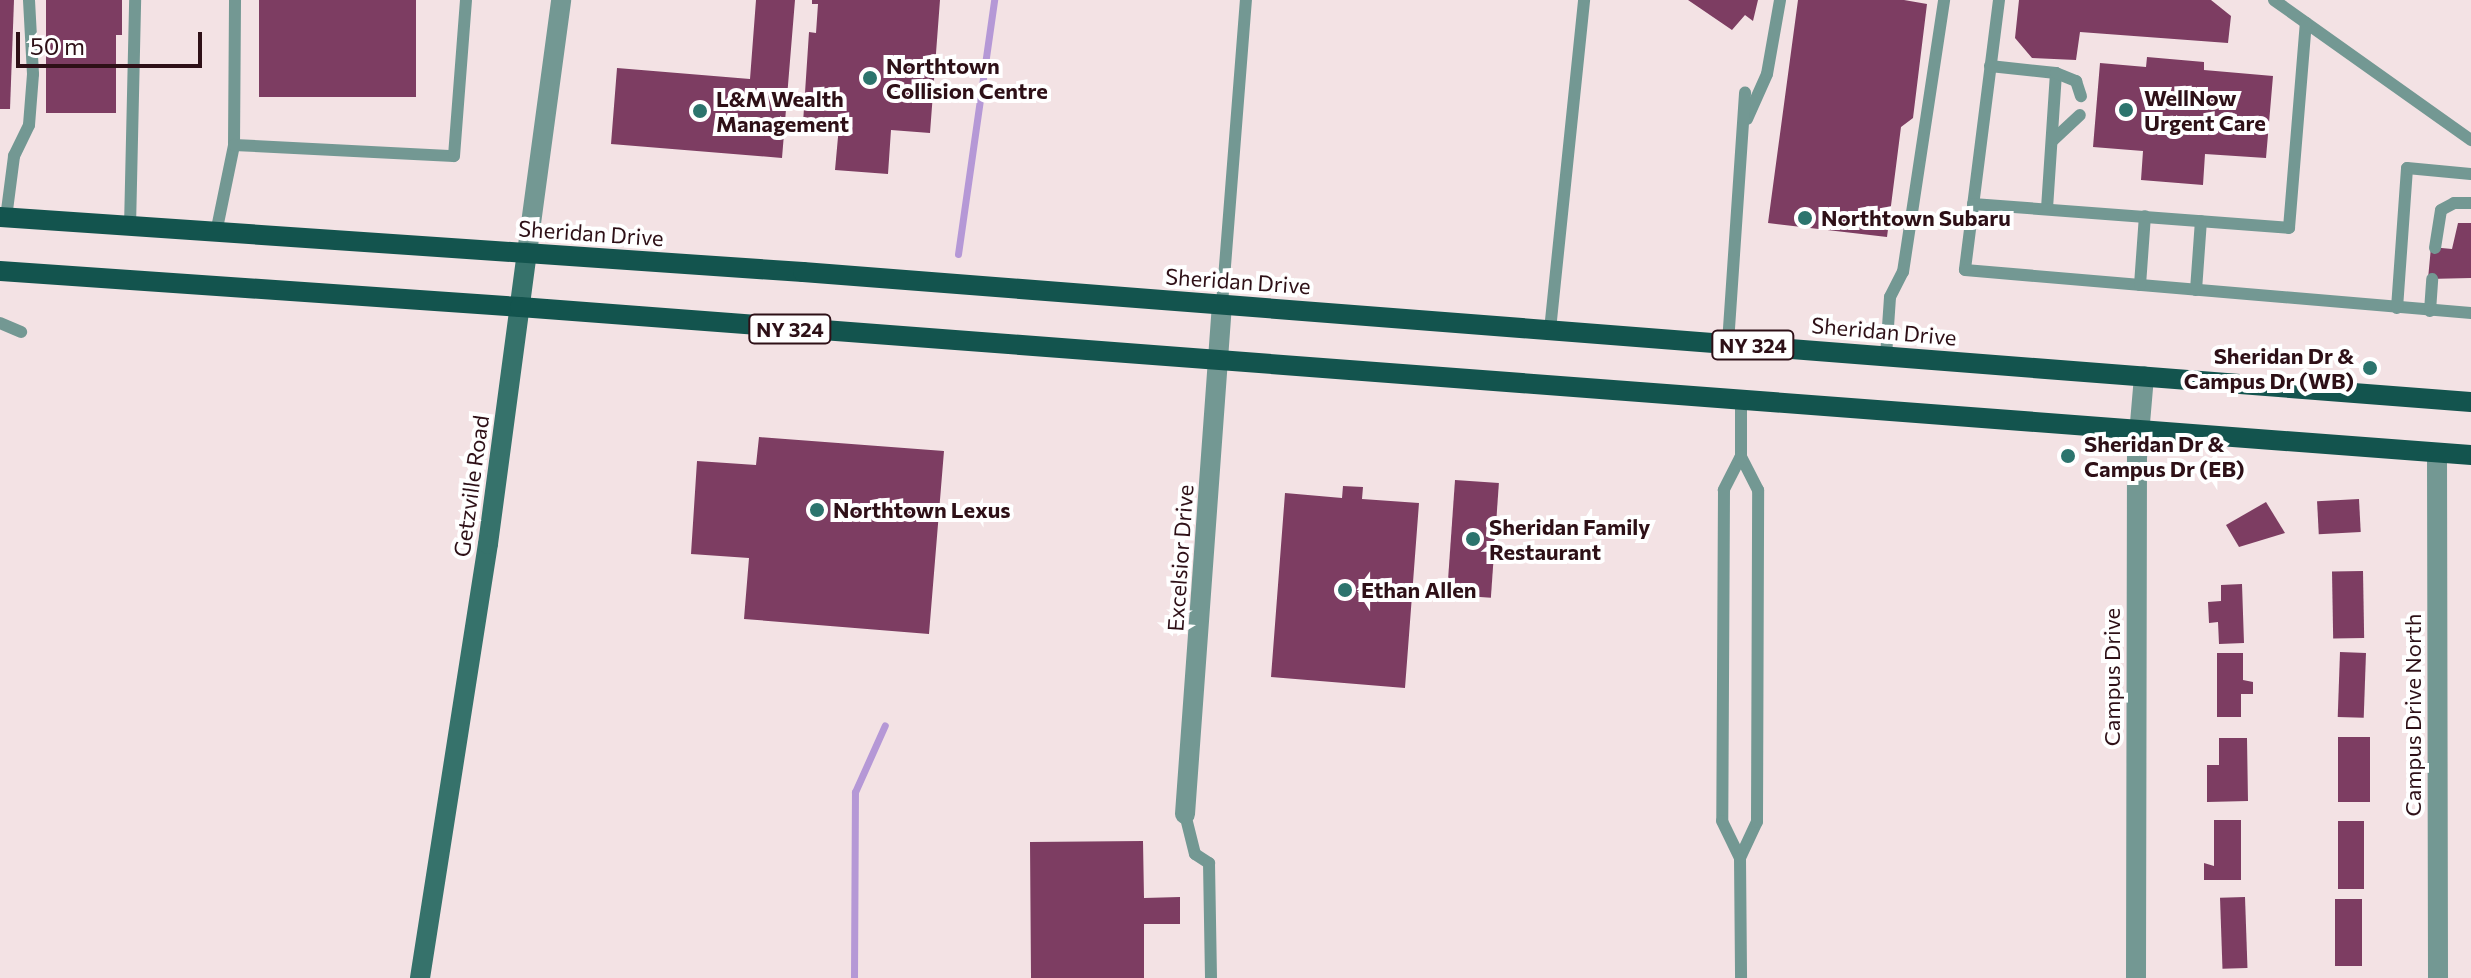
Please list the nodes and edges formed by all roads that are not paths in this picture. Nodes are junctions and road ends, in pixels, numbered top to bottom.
1 (29, 0) edge
2 (135, 0) edge
3 (235, 0) edge
4 (466, 0) edge
5 (561, 0) edge
6 (1246, 0) edge
7 (1584, 0) edge
8 (1780, 0) edge
9 (1944, 0) edge
10 (1999, 0) edge
11 (2274, 0) edge
12 (2306, 23) junction
13 (1990, 66) junction
14 (2056, 73) junction
15 (1745, 93) dead end
16 (2081, 96) dead end
17 (2080, 115) dead end
18 (1744, 126) junction
19 (2471, 140) edge
20 (2052, 141) junction
21 (234, 145) junction
22 (2471, 174) edge
23 (2471, 203) edge
24 (1973, 204) junction
25 (2047, 209) junction
26 (2145, 216) junction
27 (3, 217) edge
28 (2201, 221) junction
29 (130, 227) junction
30 (216, 233) junction
31 (2435, 248) dead end
32 (527, 253) junction
33 (0, 271) edge
34 (2432, 279) dead end
35 (2140, 285) junction
36 (2196, 290) junction
37 (1222, 304) junction
38 (520, 307) junction
39 (2397, 308) junction
40 (2430, 311) junction
41 (2471, 313) edge
42 (0, 323) edge
43 (1550, 330) junction
44 (21, 332) dead end
45 (1728, 343) junction
46 (1886, 356) junction
47 (1218, 360) junction
48 (2144, 376) junction
49 (1741, 400) junction
50 (2471, 402) edge
51 (2139, 430) junction
52 (2437, 453) junction
53 (2471, 455) edge
54 (1741, 456) junction
55 (1185, 814) joint
56 (1740, 858) junction
57 (420, 978) edge
58 (1211, 978) edge
59 (1741, 978) edge
60 (2136, 978) edge
61 (2438, 978) edge

1 - 27 lane
2 - 29 lane
3 - 21 lane
4 - 21 lane
5 - 32 street, Getzville Road
6 - 37 lane
7 - 43 lane
8 - 18 lane
9 - 46 lane
10 - 13 lane
11 - 12 lane
12 - 19 lane
12 - 28 lane
13 - 14 lane
13 - 24 lane
14 - 16 lane
14 - 20 lane
15 - 18 lane
17 - 20 lane
18 - 45 lane
20 - 25 lane
21 - 30 lane
22 - 39 lane
23 - 31 lane
24 - 25 lane
24 - 35 lane
25 - 26 lane
26 - 28 lane
26 - 35 lane
27 - 29 main road, Sheridan Drive / NY 324
28 - 36 lane
29 - 30 main road, Sheridan Drive / NY 324
30 - 32 main road, Sheridan Drive / NY 324
32 - 37 main road, Sheridan Drive / NY 324
32 - 38 street, Getzville Road
33 - 38 main road, NY 324
34 - 40 lane
35 - 36 lane
36 - 39 lane
37 - 43 main road, Sheridan Drive / NY 324
37 - 47 street, Excelsior Drive
38 - 47 main road, NY 324
38 - 57 street, Getzville Road
39 - 40 lane
40 - 41 lane
42 - 44 lane
43 - 45 main road, Sheridan Drive / NY 324
45 - 46 main road, Sheridan Drive / NY 324
46 - 48 main road, Sheridan Drive / NY 324
47 - 49 main road, NY 324
47 - 55 street, Excelsior Drive
48 - 50 main road, Sheridan Drive / NY 324
48 - 51 street, Campus Drive
49 - 51 main road, NY 324
49 - 54 lane
51 - 52 main road, NY 324
51 - 60 street, Campus Drive
52 - 53 main road, NY 324
52 - 61 street, Campus Drive North
54 - 56 lane
54 - 56 lane
55 - 58 lane
56 - 59 lane

